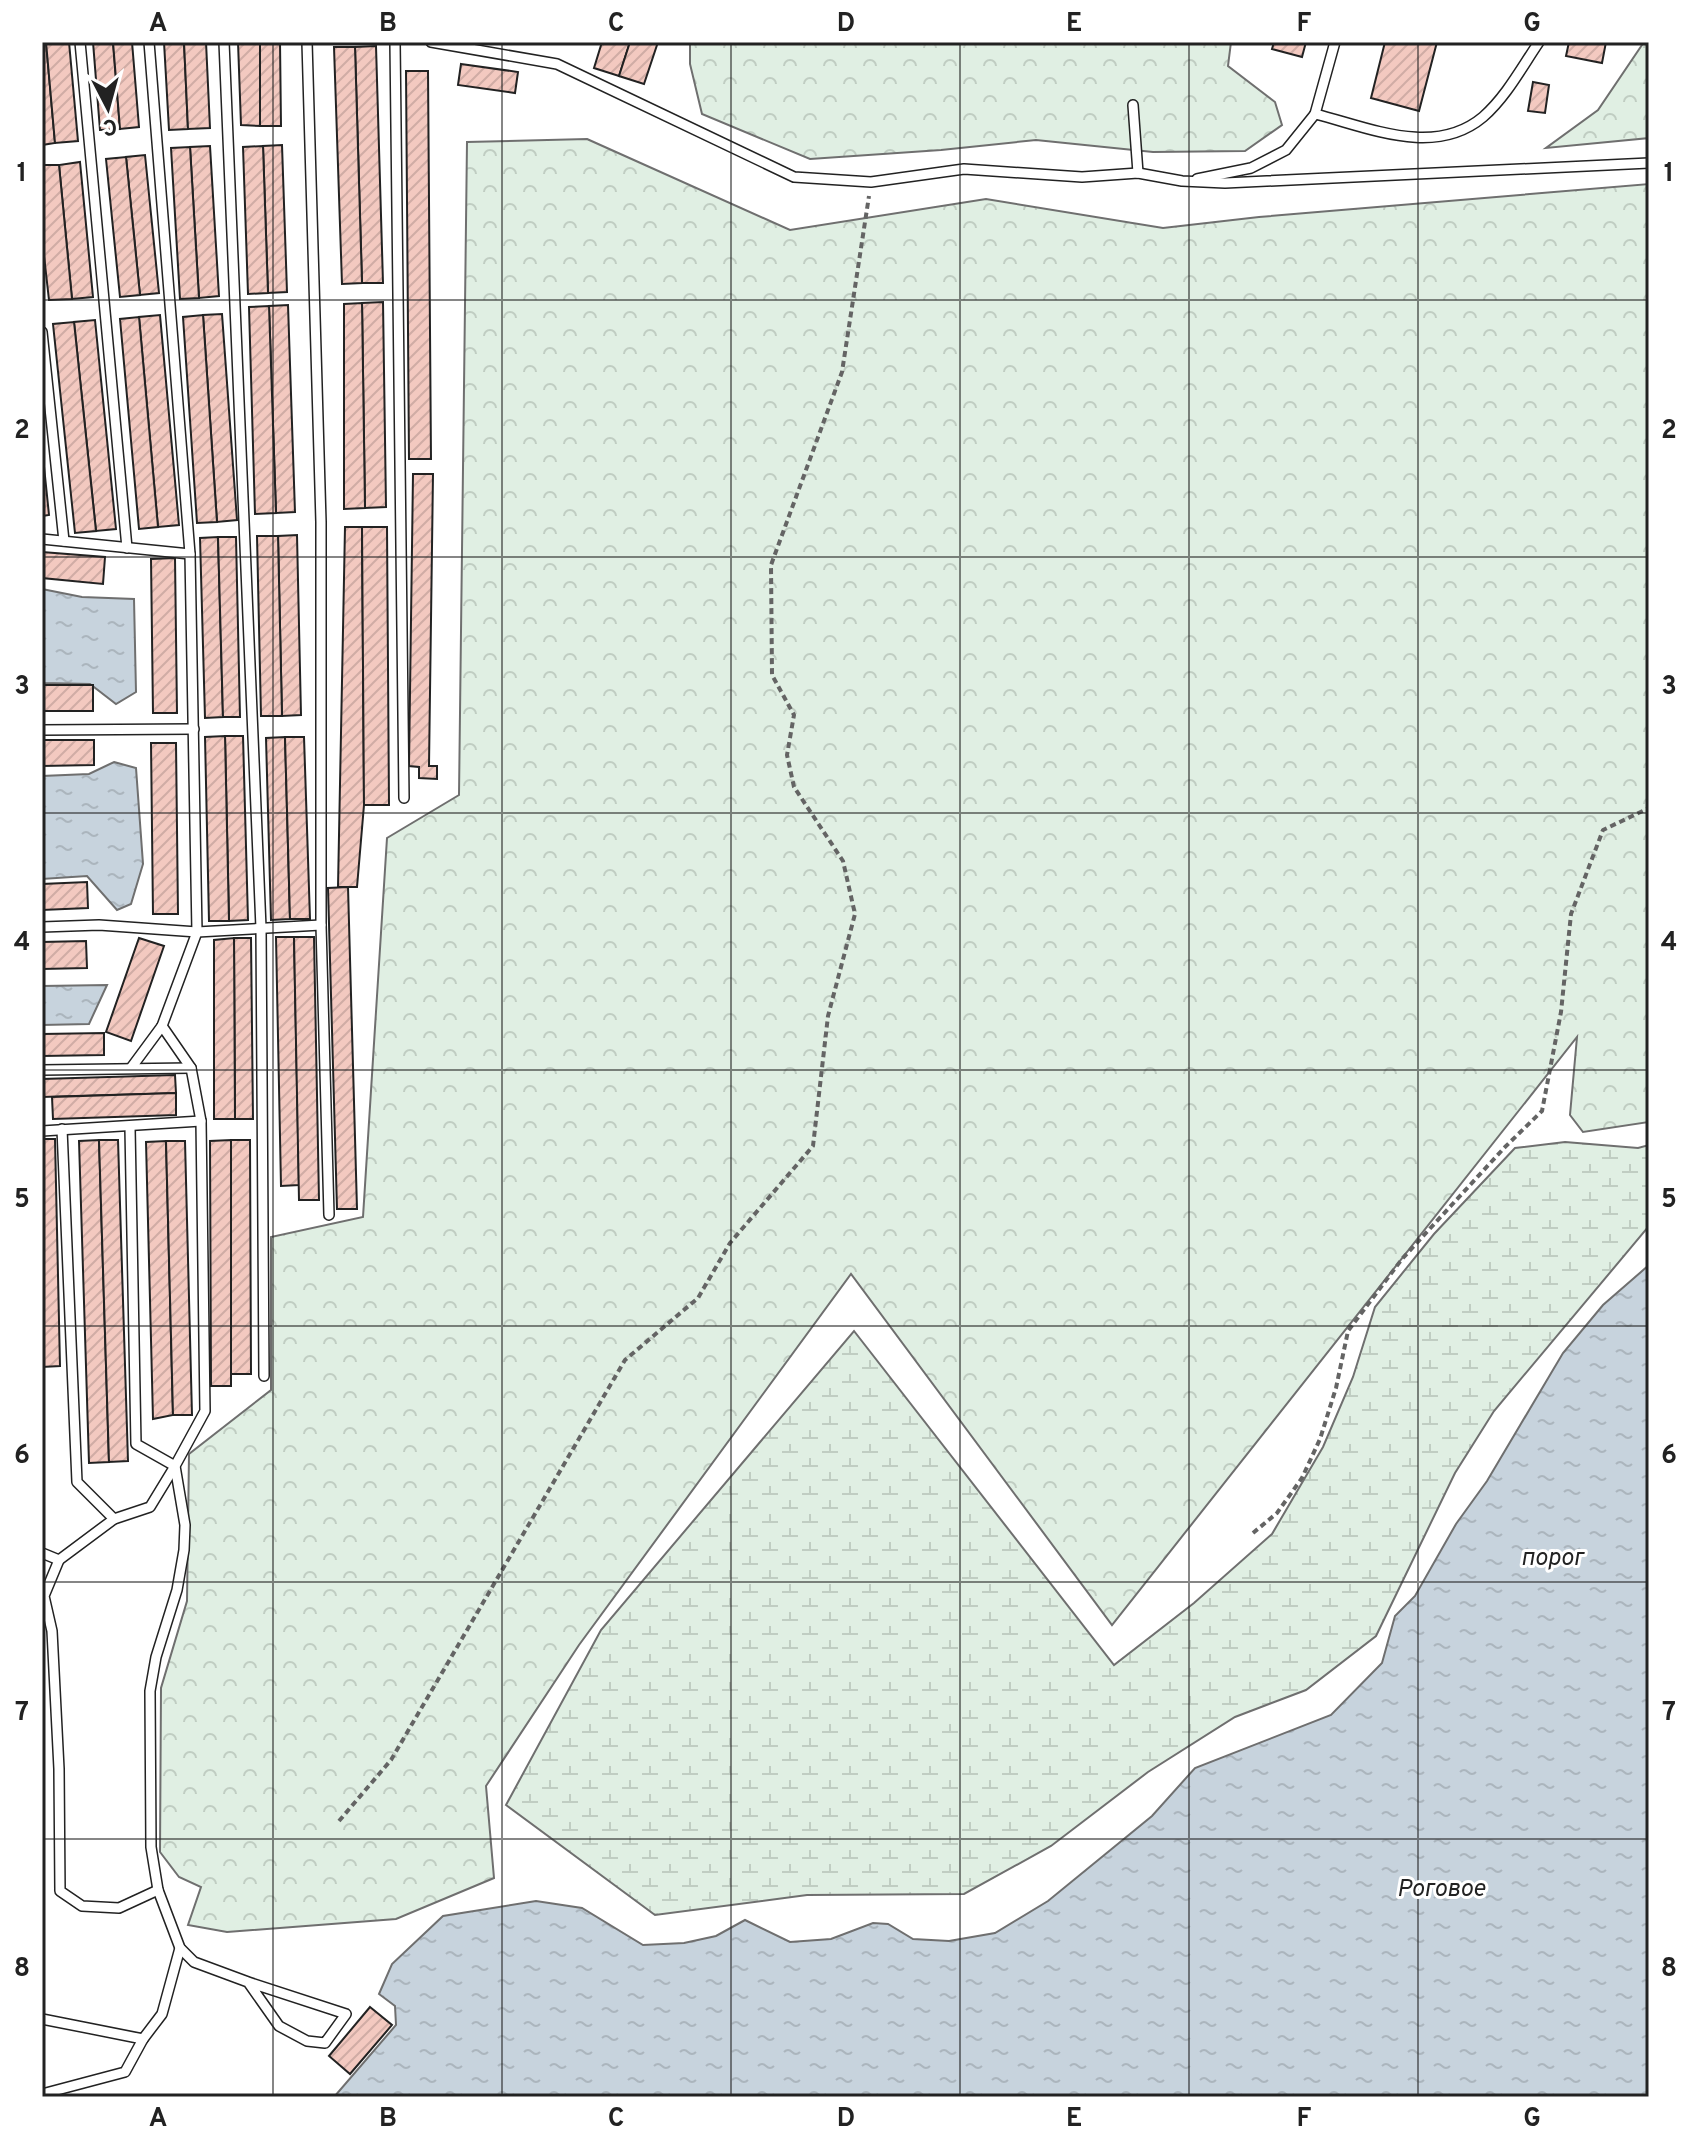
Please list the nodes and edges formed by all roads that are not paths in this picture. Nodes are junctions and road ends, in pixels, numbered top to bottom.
1 (80, 42) edge
2 (149, 42) edge
3 (224, 42) edge
4 (307, 42) edge
5 (395, 42) edge
6 (431, 42) edge
7 (1335, 42) edge
8 (1539, 42) edge
9 (1133, 105) dead end
10 (1315, 114) junction
11 (1649, 163) edge
12 (1138, 173) junction
13 (1182, 181) junction
14 (42, 332) edge
15 (42, 539) edge
16 (64, 541) junction
17 (127, 548) junction
18 (190, 554) junction
19 (194, 729) junction
20 (42, 730) edge
21 (404, 798) dead end
22 (321, 925) junction
23 (42, 927) edge
24 (261, 928) junction
25 (197, 932) junction
26 (162, 1026) junction
27 (131, 1068) junction
28 (191, 1068) junction
29 (42, 1070) edge
30 (201, 1121) junction
31 (130, 1128) junction
32 (62, 1129) junction
33 (42, 1131) edge
34 (329, 1215) dead end
35 (264, 1376) dead end
36 (175, 1466) junction
37 (114, 1519) junction
38 (42, 1553) edge
39 (59, 1560) junction
40 (158, 1890) junction
41 (180, 1948) junction
42 (248, 1982) junction
43 (42, 2019) edge
44 (143, 2039) junction
45 (42, 2094) edge

1 - 17 lane
2 - 18 lane
3 - 24 lane
4 - 22 lane
5 - 21 lane
6 - 12 lane
7 - 10 lane
8 - 10 lane
9 - 12 lane
10 - 13 lane
11 - 13 lane
12 - 13 lane
14 - 16 lane
15 - 16 lane
16 - 17 lane
17 - 18 lane
18 - 19 lane
19 - 20 lane
19 - 25 lane
22 - 24 lane
22 - 34 lane
23 - 25 lane
24 - 25 lane
24 - 35 lane
25 - 26 lane
26 - 27 lane
26 - 28 lane
27 - 28 lane
27 - 29 lane
28 - 30 lane
30 - 31 lane
30 - 36 lane
31 - 32 lane
31 - 36 lane
32 - 33 lane
32 - 37 lane
36 - 37 lane
36 - 40 lane
37 - 39 lane
38 - 39 lane
39 - 40 lane
40 - 41 lane
41 - 42 lane
41 - 44 lane
42 - 42 lane
43 - 44 lane
44 - 45 lane

